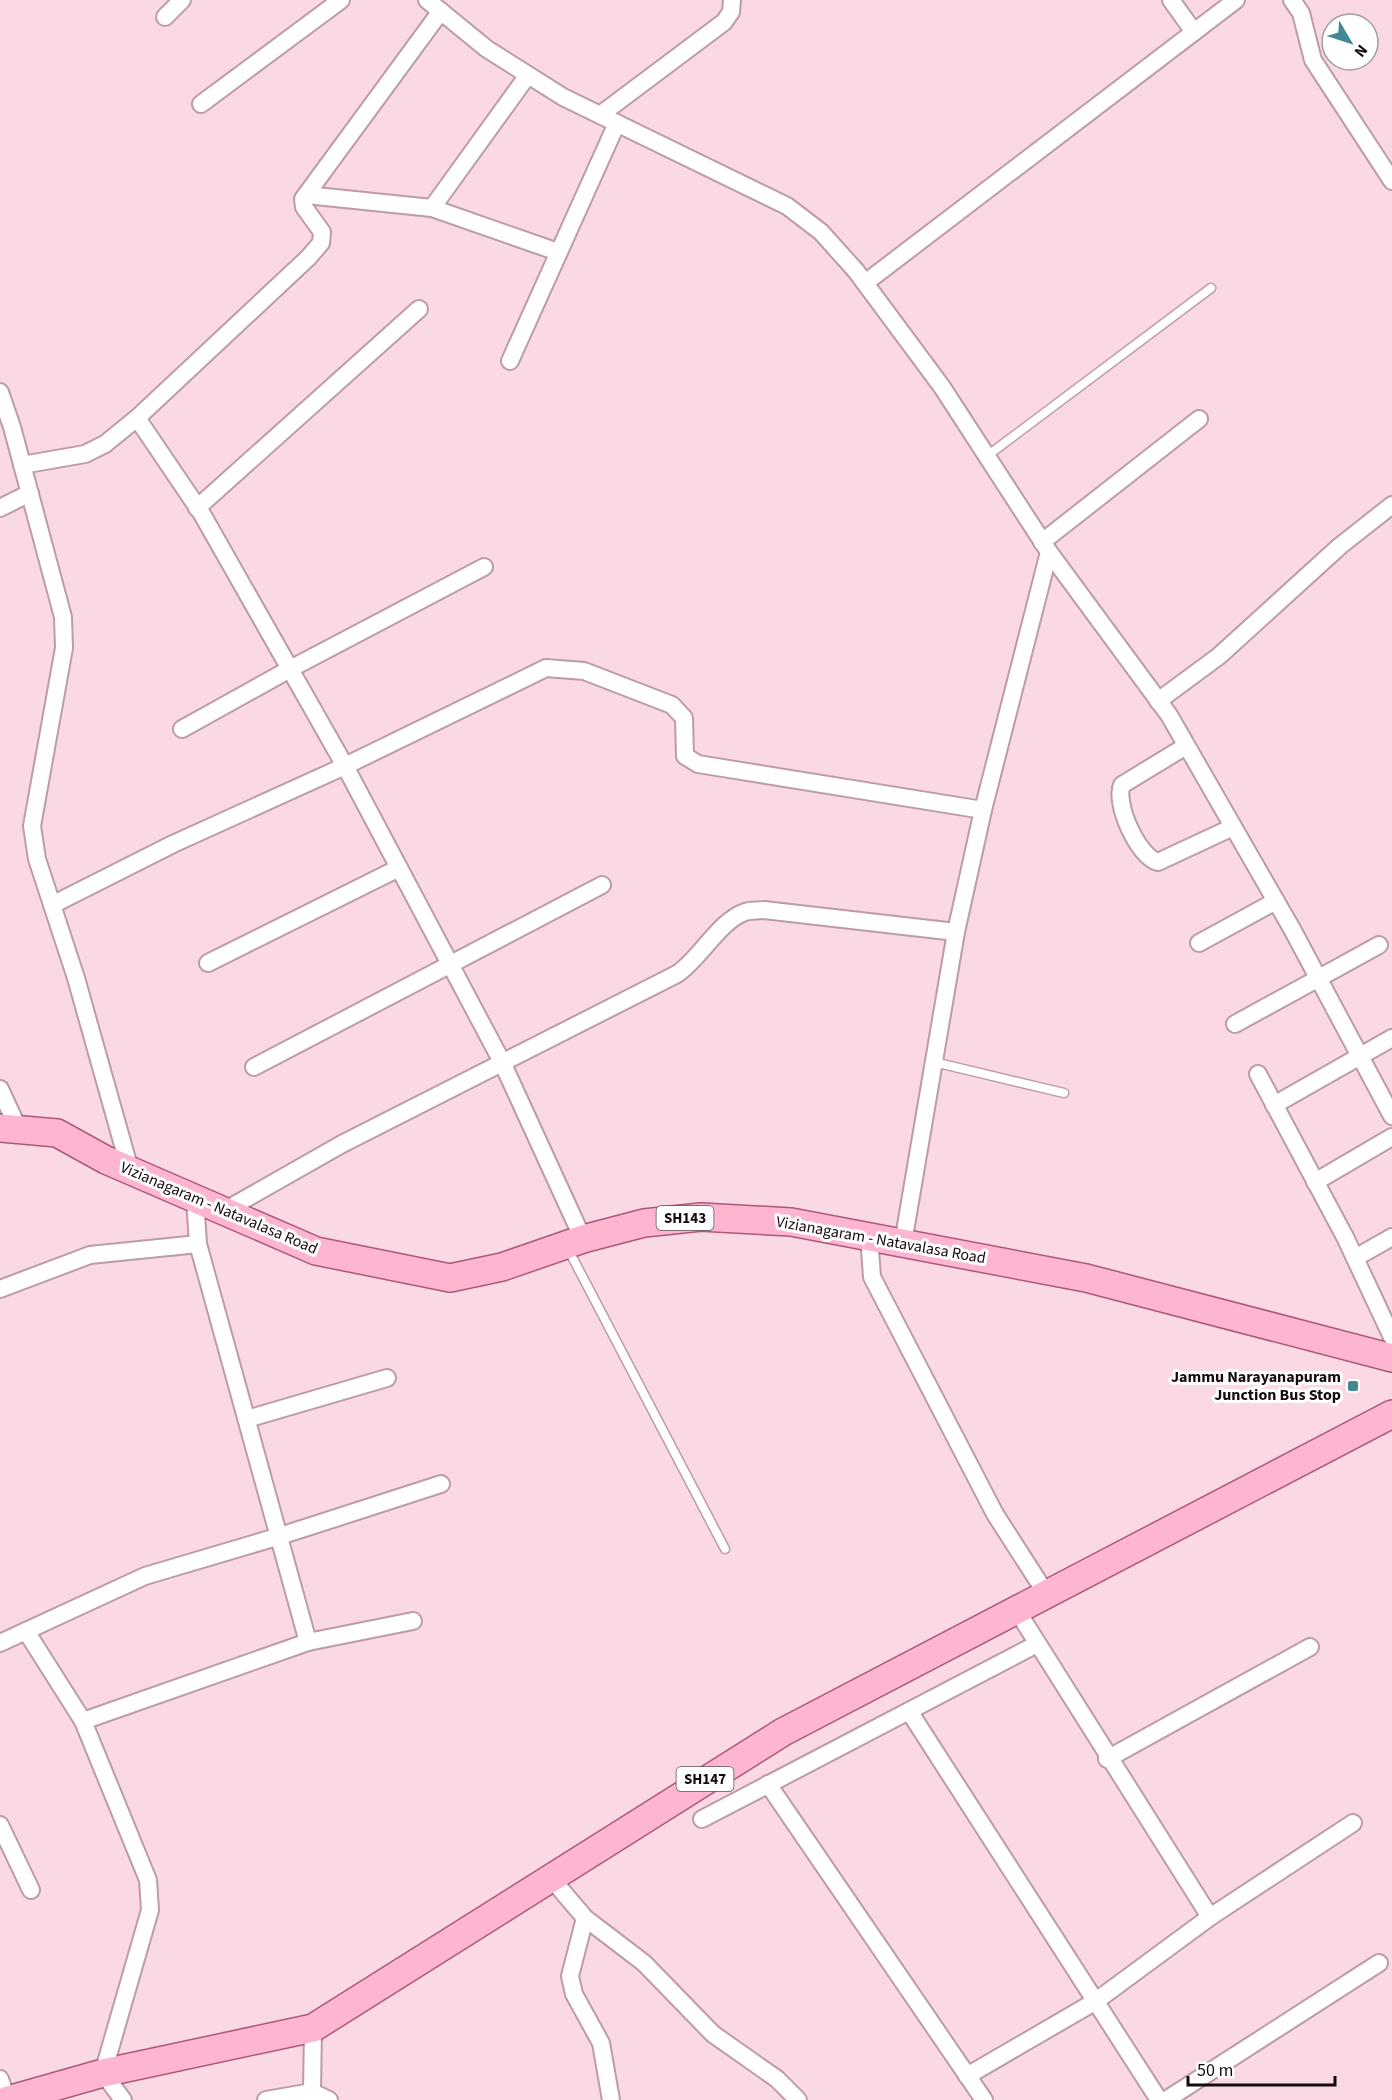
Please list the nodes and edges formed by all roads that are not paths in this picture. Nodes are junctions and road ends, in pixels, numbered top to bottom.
1 (182, 0) edge
2 (341, 0) edge
3 (427, 0) edge
4 (732, 0) edge
5 (1171, 0) edge
6 (1236, 0) edge
7 (1292, 0) edge
8 (441, 11) junction
9 (165, 17) dead end
10 (1194, 33) junction
11 (528, 75) junction
12 (201, 104) dead end
13 (600, 115) junction
14 (617, 123) junction
15 (1392, 181) edge
16 (306, 195) junction
17 (432, 208) junction
18 (558, 252) junction
19 (865, 283) junction
20 (1212, 288) dead end
21 (418, 309) dead end
22 (510, 361) dead end
23 (0, 393) edge
24 (137, 418) junction
25 (1199, 419) dead end
26 (987, 456) junction
27 (22, 465) junction
28 (30, 493) junction
29 (1392, 505) edge
30 (0, 508) edge
31 (197, 508) junction
32 (1046, 547) junction
33 (484, 567) dead end
34 (290, 669) junction
35 (1158, 701) junction
36 (182, 729) dead end
37 (1186, 746) junction
38 (345, 766) junction
39 (984, 810) junction
40 (1233, 827) junction
41 (399, 868) junction
42 (602, 885) dead end
43 (1276, 901) junction
44 (52, 905) junction
45 (956, 932) junction
46 (1199, 942) dead end
47 (1379, 945) dead end
48 (207, 963) dead end
49 (450, 964) junction
50 (1318, 977) junction
51 (1235, 1024) dead end
52 (1392, 1038) edge
53 (1359, 1054) junction
54 (502, 1062) junction
55 (934, 1062) junction
56 (254, 1067) dead end
57 (1258, 1074) dead end
58 (0, 1089) edge
59 (1064, 1093) dead end
60 (1274, 1105) junction
61 (1392, 1116) edge
62 (9, 1128) edge
63 (1392, 1137) edge
64 (130, 1170) junction
65 (1315, 1182) junction
66 (195, 1198) junction
67 (224, 1211) junction
68 (869, 1236) junction
69 (1392, 1237) edge
70 (574, 1242) junction
71 (903, 1243) junction
72 (198, 1244) junction
73 (1355, 1258) junction
74 (0, 1289) edge
75 (1392, 1336) edge
76 (1380, 1355) edge
77 (387, 1378) dead end
78 (1392, 1414) edge
79 (247, 1419) junction
80 (441, 1484) dead end
81 (280, 1536) junction
82 (725, 1549) dead end
83 (1047, 1594) junction
84 (1016, 1609) junction
85 (413, 1621) dead end
86 (27, 1631) junction
87 (309, 1642) junction
88 (0, 1643) edge
89 (1037, 1644) junction
90 (1310, 1647) dead end
91 (909, 1711) junction
92 (83, 1721) junction
93 (1107, 1759) junction
94 (768, 1784) junction
95 (702, 1819) dead end
96 (1353, 1822) dead end
97 (0, 1825) edge
98 (551, 1878) junction
99 (31, 1890) dead end
100 (1210, 1917) junction
101 (585, 1918) junction
102 (1379, 1963) dead end
103 (1095, 2001) junction
104 (313, 2028) junction
105 (103, 2073) junction
106 (967, 2076) junction
107 (0, 2079) edge
108 (312, 2092) junction
109 (8, 2100) edge
110 (123, 2100) edge
111 (266, 2100) edge
112 (329, 2100) edge
113 (611, 2100) edge
114 (798, 2100) edge
115 (984, 2100) edge
116 (1159, 2100) edge
117 (1166, 2100) edge

1 - 9 street
2 - 12 street
3 - 8 street
4 - 13 street
5 - 10 street
6 - 10 street
7 - 15 street
8 - 11 street
8 - 16 street
10 - 19 street
11 - 13 street
11 - 17 street
13 - 14 street
14 - 18 street
14 - 19 street
16 - 17 street
16 - 24 street
17 - 18 street
18 - 22 street
19 - 26 street
20 - 26 lane
21 - 31 street
23 - 27 street
24 - 27 street
24 - 31 street
25 - 32 street
26 - 32 street
27 - 28 street
28 - 30 street
28 - 44 street
29 - 35 street
31 - 34 street
32 - 35 street
32 - 39 street
33 - 34 street
34 - 36 street
34 - 38 street
35 - 37 street
37 - 40 street
37 - 40 street
38 - 39 street
38 - 41 street
38 - 44 street
39 - 45 street
40 - 43 street
41 - 48 street
41 - 49 street
42 - 49 street
43 - 46 street
43 - 50 street
44 - 64 street
45 - 54 street
45 - 55 street
47 - 50 street
49 - 54 street
49 - 56 street
50 - 51 street
50 - 53 street
52 - 53 street
53 - 60 street
53 - 61 street
54 - 67 street
54 - 70 street
55 - 59 lane
55 - 71 street
57 - 60 street
58 - 62 street
60 - 65 street
62 - 64 main road, Vizianagaram - Natavalasa Road / SH143
63 - 65 street
64 - 66 main road, Vizianagaram - Natavalasa Road / SH143
65 - 73 street
66 - 67 main road, Vizianagaram - Natavalasa Road / SH143
66 - 72 street
67 - 70 main road, Vizianagaram - Natavalasa Road / SH143
68 - 70 main road, Vizianagaram - Natavalasa Road / SH143
68 - 71 main road, Vizianagaram - Natavalasa Road / SH143
68 - 83 street
69 - 73 street
70 - 82 lane
71 - 76 main road, Vizianagaram - Natavalasa Road / SH143
72 - 74 street
72 - 79 street
73 - 75 street
75 - 76 street
77 - 79 street
78 - 83 main road, SH147
79 - 81 street
80 - 81 street
81 - 86 street
81 - 87 street
83 - 84 main road, SH147
84 - 89 street
84 - 98 main road, SH147
85 - 87 street
86 - 88 street
86 - 92 street
87 - 92 street
89 - 91 street
89 - 93 street
90 - 93 street
91 - 94 street
91 - 103 street
92 - 105 street
93 - 100 street
94 - 95 street
94 - 106 street
96 - 100 street
97 - 99 street
98 - 101 street
98 - 104 main road, SH147
100 - 103 street
101 - 113 street
101 - 114 street
102 - 117 street
103 - 106 street
103 - 116 street
104 - 105 main road, SH147
104 - 108 street
105 - 109 main road, SH147
105 - 110 street
106 - 115 street
107 - 109 street
108 - 111 street
108 - 112 street

